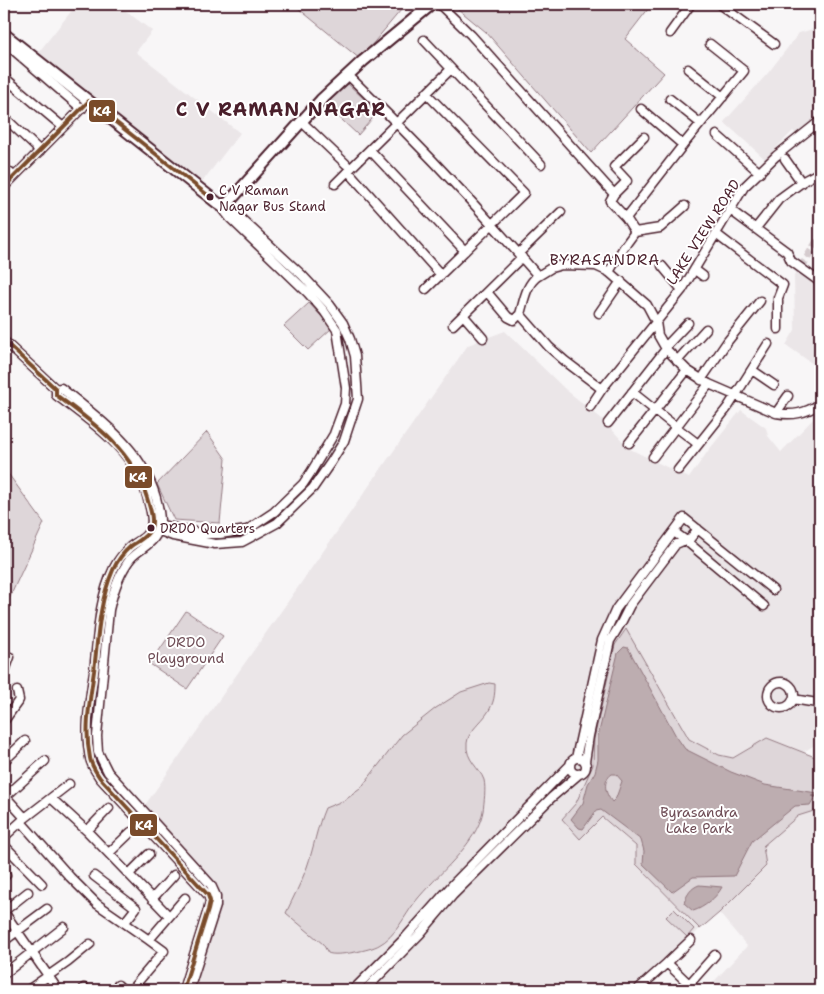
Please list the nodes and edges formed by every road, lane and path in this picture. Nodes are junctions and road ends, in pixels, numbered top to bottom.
1 (438, 4) edge
2 (691, 4) edge
3 (719, 4) edge
4 (427, 5) edge
5 (670, 33) dead end
6 (4, 34) edge
7 (424, 40) dead end
8 (4, 42) edge
9 (710, 44) dead end
10 (774, 44) dead end
11 (451, 69) junction
12 (688, 69) dead end
13 (348, 75) junction
14 (5, 78) dead end
15 (426, 93) junction
16 (723, 97) junction
17 (670, 99) dead end
18 (89, 101) junction
19 (82, 109) junction
20 (641, 109) dead end
21 (4, 117) edge
22 (820, 121) edge
23 (302, 122) junction
24 (396, 122) junction
25 (700, 123) junction
26 (64, 127) junction
27 (717, 135) dead end
28 (644, 137) dead end
29 (683, 145) junction
30 (370, 150) junction
31 (40, 151) junction
32 (785, 159) dead end
33 (542, 164) dead end
34 (347, 167) junction
35 (4, 168) edge
36 (820, 172) edge
37 (760, 173) junction
38 (14, 176) junction
39 (802, 183) junction
40 (335, 184) dead end
41 (4, 187) edge
42 (614, 194) junction
43 (224, 204) junction
44 (685, 206) dead end
45 (729, 209) junction
46 (561, 212) dead end
47 (626, 218) junction
48 (492, 224) junction
49 (756, 228) junction
50 (635, 232) junction
51 (716, 234) junction
52 (465, 251) junction
53 (520, 255) junction
54 (662, 266) dead end
55 (695, 270) junction
56 (609, 272) junction
57 (441, 274) junction
58 (813, 274) edge
59 (538, 276) junction
60 (703, 276) dead end
61 (299, 278) junction
62 (621, 281) junction
63 (426, 289) dead end
64 (682, 290) junction
65 (487, 292) junction
66 (760, 300) dead end
67 (599, 313) dead end
68 (520, 314) junction
69 (464, 316) junction
70 (656, 322) junction
71 (688, 323) dead end
72 (453, 325) dead end
73 (706, 328) dead end
74 (778, 329) dead end
75 (483, 338) dead end
76 (4, 341) edge
77 (768, 344) dead end
78 (666, 349) junction
79 (677, 361) junction
80 (687, 370) junction
81 (752, 370) junction
82 (701, 380) junction
83 (709, 384) junction
84 (774, 385) dead end
85 (602, 389) junction
86 (632, 392) junction
87 (735, 396) junction
88 (788, 396) dead end
89 (820, 404) edge
90 (590, 407) dead end
91 (655, 410) junction
92 (776, 413) junction
93 (608, 423) dead end
94 (676, 426) junction
95 (629, 443) dead end
96 (698, 444) junction
97 (652, 457) dead end
98 (678, 470) dead end
99 (156, 526) junction
100 (698, 529) junction
101 (674, 532) junction
102 (685, 540) junction
103 (734, 559) junction
104 (724, 571) junction
105 (773, 590) dead end
106 (764, 606) dead end
107 (10, 657) dead end
108 (4, 674) edge
109 (17, 691) dead end
110 (793, 699) dead end
111 (817, 703) dead end
112 (4, 720) edge
113 (25, 741) dead end
114 (576, 758) junction
115 (4, 761) edge
116 (45, 761) dead end
117 (586, 762) junction
118 (570, 765) junction
119 (579, 774) junction
120 (69, 784) dead end
121 (4, 796) edge
122 (52, 798) junction
123 (110, 808) dead end
124 (23, 820) junction
125 (87, 831) junction
126 (131, 832) dead end
127 (4, 837) edge
128 (4, 845) edge
129 (109, 853) junction
130 (150, 854) dead end
131 (129, 874) junction
132 (174, 875) dead end
133 (94, 876) dead end
134 (42, 884) dead end
135 (28, 892) dead end
136 (185, 898) dead end
137 (152, 899) junction
138 (47, 909) dead end
139 (4, 911) edge
140 (169, 916) junction
141 (125, 922) junction
142 (207, 924) junction
143 (64, 927) dead end
144 (17, 930) junction
145 (149, 940) junction
146 (691, 940) dead end
147 (4, 941) edge
148 (90, 944) dead end
149 (32, 952) junction
150 (715, 955) dead end
151 (667, 963) junction
152 (4, 974) edge
153 (48, 976) junction
154 (687, 988) edge
155 (28, 990) edge
156 (58, 990) edge
157 (113, 990) edge
158 (122, 990) edge
159 (131, 990) edge
160 (183, 990) edge
161 (189, 990) edge
162 (354, 990) edge
163 (365, 990) edge
164 (637, 990) edge

1 - 42 street
2 - 5 street
3 - 10 street
4 - 13 main road
6 - 18 main road
7 - 11 street
8 - 19 street
9 - 16 street
11 - 15 street
11 - 33 street
12 - 16 street
13 - 23 main road
13 - 24 street
14 - 26 street
15 - 24 street
15 - 48 street
16 - 25 street
17 - 25 street
18 - 19 street
18 - 43 main road
19 - 26 street
20 - 29 street
21 - 31 street
22 - 37 street, LAKE VIEW ROAD
23 - 34 street
23 - 43 main road
24 - 30 street
24 - 48 street
25 - 29 street
26 - 31 street
27 - 37 street
28 - 42 street
29 - 47 street
30 - 34 street
30 - 52 street
31 - 38 street
32 - 39 street
34 - 40 street
34 - 57 street
35 - 38 street
36 - 39 street
37 - 45 street, LAKE VIEW ROAD
38 - 41 street
39 - 49 street
42 - 47 street
43 - 61 street
44 - 50 street
45 - 49 street
45 - 51 street, LAKE VIEW ROAD
46 - 53 street
47 - 50 street
48 - 52 street
48 - 53 street
49 - 58 street
50 - 56 street
51 - 55 street, LAKE VIEW ROAD
51 - 74 street
52 - 57 street
53 - 59 street
53 - 65 street
54 - 64 street
55 - 60 street
55 - 64 street, LAKE VIEW ROAD
56 - 59 street
56 - 62 street
57 - 63 street
59 - 68 street
61 - 99 street
61 - 99 street
62 - 67 street
62 - 70 street
64 - 70 street, LAKE VIEW ROAD
65 - 68 street
65 - 69 street
66 - 82 street
68 - 85 street
69 - 72 street
69 - 75 street
70 - 78 street
70 - 85 street
71 - 78 street
73 - 79 street
76 - 99 street
77 - 81 street
78 - 79 street
78 - 86 street
79 - 80 street
80 - 82 street
80 - 91 street
81 - 84 street
81 - 87 street
82 - 83 street
83 - 87 street
83 - 94 street
85 - 90 street
86 - 91 street
86 - 93 street
87 - 92 street
87 - 96 street
88 - 92 street
89 - 92 street
91 - 94 street
91 - 95 street
94 - 96 street
94 - 97 street
96 - 98 street
99 - 142 street
100 - 101 street
100 - 102 street
100 - 103 street
101 - 102 street
101 - 114 street
102 - 104 street
102 - 117 street
103 - 104 street
103 - 105 street
104 - 106 street
107 - 108 street
109 - 112 street
110 - 111 street
113 - 115 street
114 - 117 street
114 - 118 street
116 - 121 street
117 - 119 street
118 - 119 street
118 - 162 street
119 - 163 street
120 - 122 street
121 - 124 street
122 - 124 street
122 - 125 street
123 - 125 street
124 - 127 street
124 - 141 street
125 - 129 street
126 - 129 street
128 - 134 street
129 - 131 street
130 - 131 street
131 - 137 street
132 - 137 street
133 - 141 street
135 - 139 street
136 - 140 street
137 - 140 street
138 - 144 street
139 - 144 street
140 - 145 street
141 - 145 street
142 - 160 street
142 - 161 street
143 - 149 street
144 - 147 street
144 - 149 street
145 - 159 street
146 - 151 street
148 - 153 street
149 - 152 street
149 - 153 street
150 - 154 street
151 - 154 street
151 - 164 street
153 - 155 street
153 - 156 street
157 - 158 street

